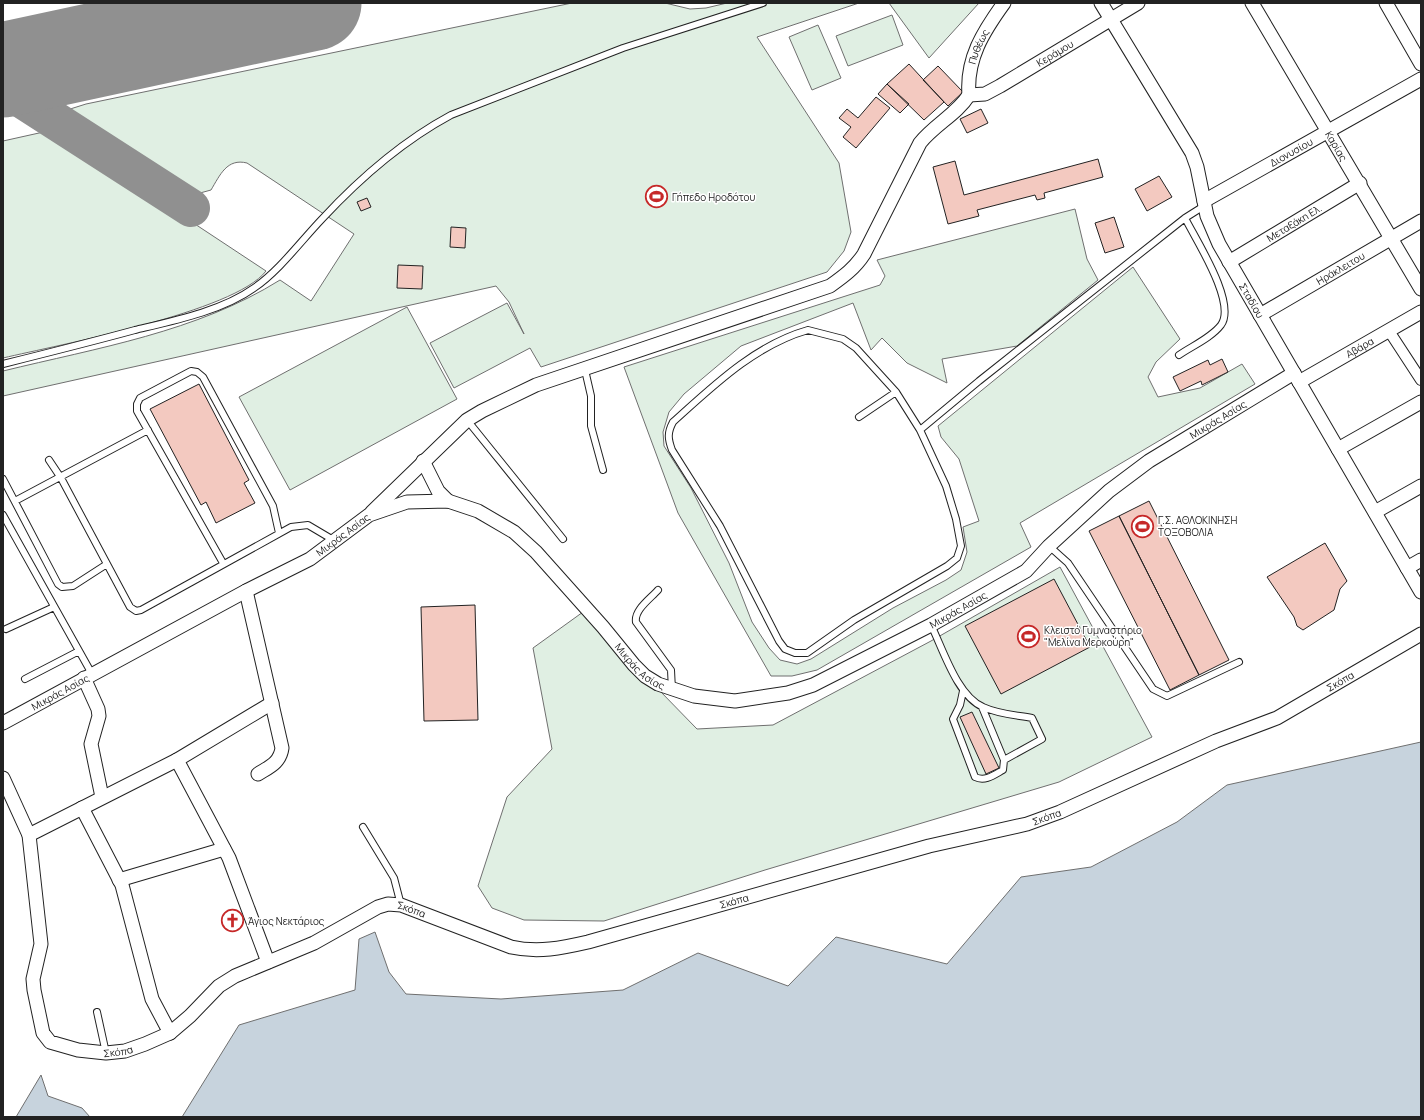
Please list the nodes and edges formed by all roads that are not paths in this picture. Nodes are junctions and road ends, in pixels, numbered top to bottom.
1 (763, 3) edge
2 (1004, 3) edge
3 (1101, 3) edge
4 (1138, 3) edge
5 (1252, 3) edge
6 (1386, 3) edge
7 (1112, 20) junction
8 (1421, 64) edge
9 (1421, 79) edge
10 (969, 95) junction
11 (1328, 131) junction
12 (1360, 183) junction
13 (1204, 203) junction
14 (1185, 218) junction
15 (1421, 221) edge
16 (1391, 238) junction
17 (1229, 262) junction
18 (1421, 289) edge
19 (1421, 312) edge
20 (1260, 315) junction
21 (1389, 331) junction
22 (1179, 355) dead end
23 (3, 364) edge
24 (585, 370) junction
25 (1297, 377) junction
26 (1421, 380) edge
27 (896, 392) junction
28 (1421, 402) edge
29 (859, 417) dead end
30 (467, 420) junction
31 (148, 430) junction
32 (920, 430) junction
33 (1338, 449) junction
34 (49, 460) dead end
35 (423, 461) junction
36 (603, 470) dead end
37 (61, 478) junction
38 (3, 479) edge
39 (1421, 486) edge
40 (15, 501) junction
41 (448, 501) junction
42 (1375, 512) junction
43 (3, 515) edge
44 (369, 515) junction
45 (279, 533) junction
46 (563, 540) dead end
47 (335, 542) junction
48 (1049, 546) junction
49 (1421, 560) edge
50 (223, 563) junction
51 (107, 564) junction
52 (1407, 568) junction
53 (658, 590) dead end
54 (246, 591) junction
55 (1421, 592) edge
56 (54, 607) junction
57 (931, 625) junction
58 (6, 629) dead end
59 (1421, 634) edge
60 (79, 651) junction
61 (1238, 662) dead end
62 (88, 676) junction
63 (25, 679) dead end
64 (672, 690) junction
65 (963, 690) junction
66 (272, 703) junction
67 (982, 707) junction
68 (3, 723) edge
69 (177, 760) junction
70 (1004, 760) junction
71 (258, 774) dead end
72 (3, 778) edge
73 (102, 797) junction
74 (82, 808) junction
75 (362, 826) dead end
76 (29, 835) junction
77 (224, 849) junction
78 (119, 880) junction
79 (401, 905) junction
80 (268, 962) junction
81 (97, 1012) dead end
82 (170, 1033) junction
83 (106, 1053) junction

1 - 23 lane
2 - 10 street, Πυθέως
3 - 7 street, Σταδίου
4 - 7 street, Κεράμου
5 - 11 street, Καρίας
6 - 8 street
7 - 10 street, Κεράμου
7 - 13 street, Σταδίου
9 - 11 street, Διονυσίου
10 - 24 street
11 - 12 street, Καρίας
11 - 13 street, Διονυσίου
12 - 16 street, Καρίας
12 - 17 street, Μεταξάκη Ελ.
13 - 14 lane
13 - 17 street, Σταδίου
14 - 22 lane
14 - 32 lane
15 - 16 street, Ηράκλειτου
16 - 18 street, Καρίας
16 - 20 street, Ηράκλειτου
17 - 20 street, Σταδίου
19 - 21 street, Αβάρα
20 - 25 street, Σταδίου
21 - 25 street, Αβάρα
21 - 26 street
24 - 30 street
24 - 36 lane
25 - 33 street, Σταδίου
25 - 48 street, Μικράς Ασίας
27 - 29 lane
27 - 32 lane
27 - 32 lane
28 - 33 street
30 - 35 street
30 - 46 lane
31 - 37 lane
31 - 45 lane
31 - 50 lane
33 - 42 street, Σταδίου
34 - 37 lane
35 - 41 street
35 - 44 street
37 - 40 lane
37 - 51 lane
38 - 40 lane
39 - 42 street
40 - 51 lane
41 - 44 street, Μικράς Ασίας
41 - 64 street, Μικράς Ασίας
42 - 52 street, Σταδίου
43 - 56 lane
44 - 47 street, Μικράς Ασίας
45 - 47 lane
45 - 50 lane
47 - 54 street, Μικράς Ασίας
48 - 57 street, Μικράς Ασίας
48 - 61 lane
49 - 52 street
50 - 51 lane
52 - 55 street, Σταδίου
53 - 64 lane
54 - 62 street, Μικράς Ασίας
54 - 66 street
56 - 58 lane
56 - 60 lane
57 - 64 street, Μικράς Ασίας
57 - 65 lane
59 - 79 street, Σκόπα
60 - 62 lane
60 - 63 lane
62 - 68 street, Μικράς Ασίας
62 - 73 street
65 - 67 lane
65 - 70 lane
66 - 69 street
66 - 71 street
67 - 70 lane
67 - 70 lane
69 - 73 street
69 - 77 street
72 - 76 street
73 - 74 street
74 - 76 street
74 - 78 street
75 - 79 lane
76 - 83 street, Σκόπα
77 - 78 street
77 - 80 street
78 - 82 street
79 - 80 street, Σκόπα
80 - 82 street, Σκόπα
81 - 83 lane
82 - 83 street, Σκόπα

